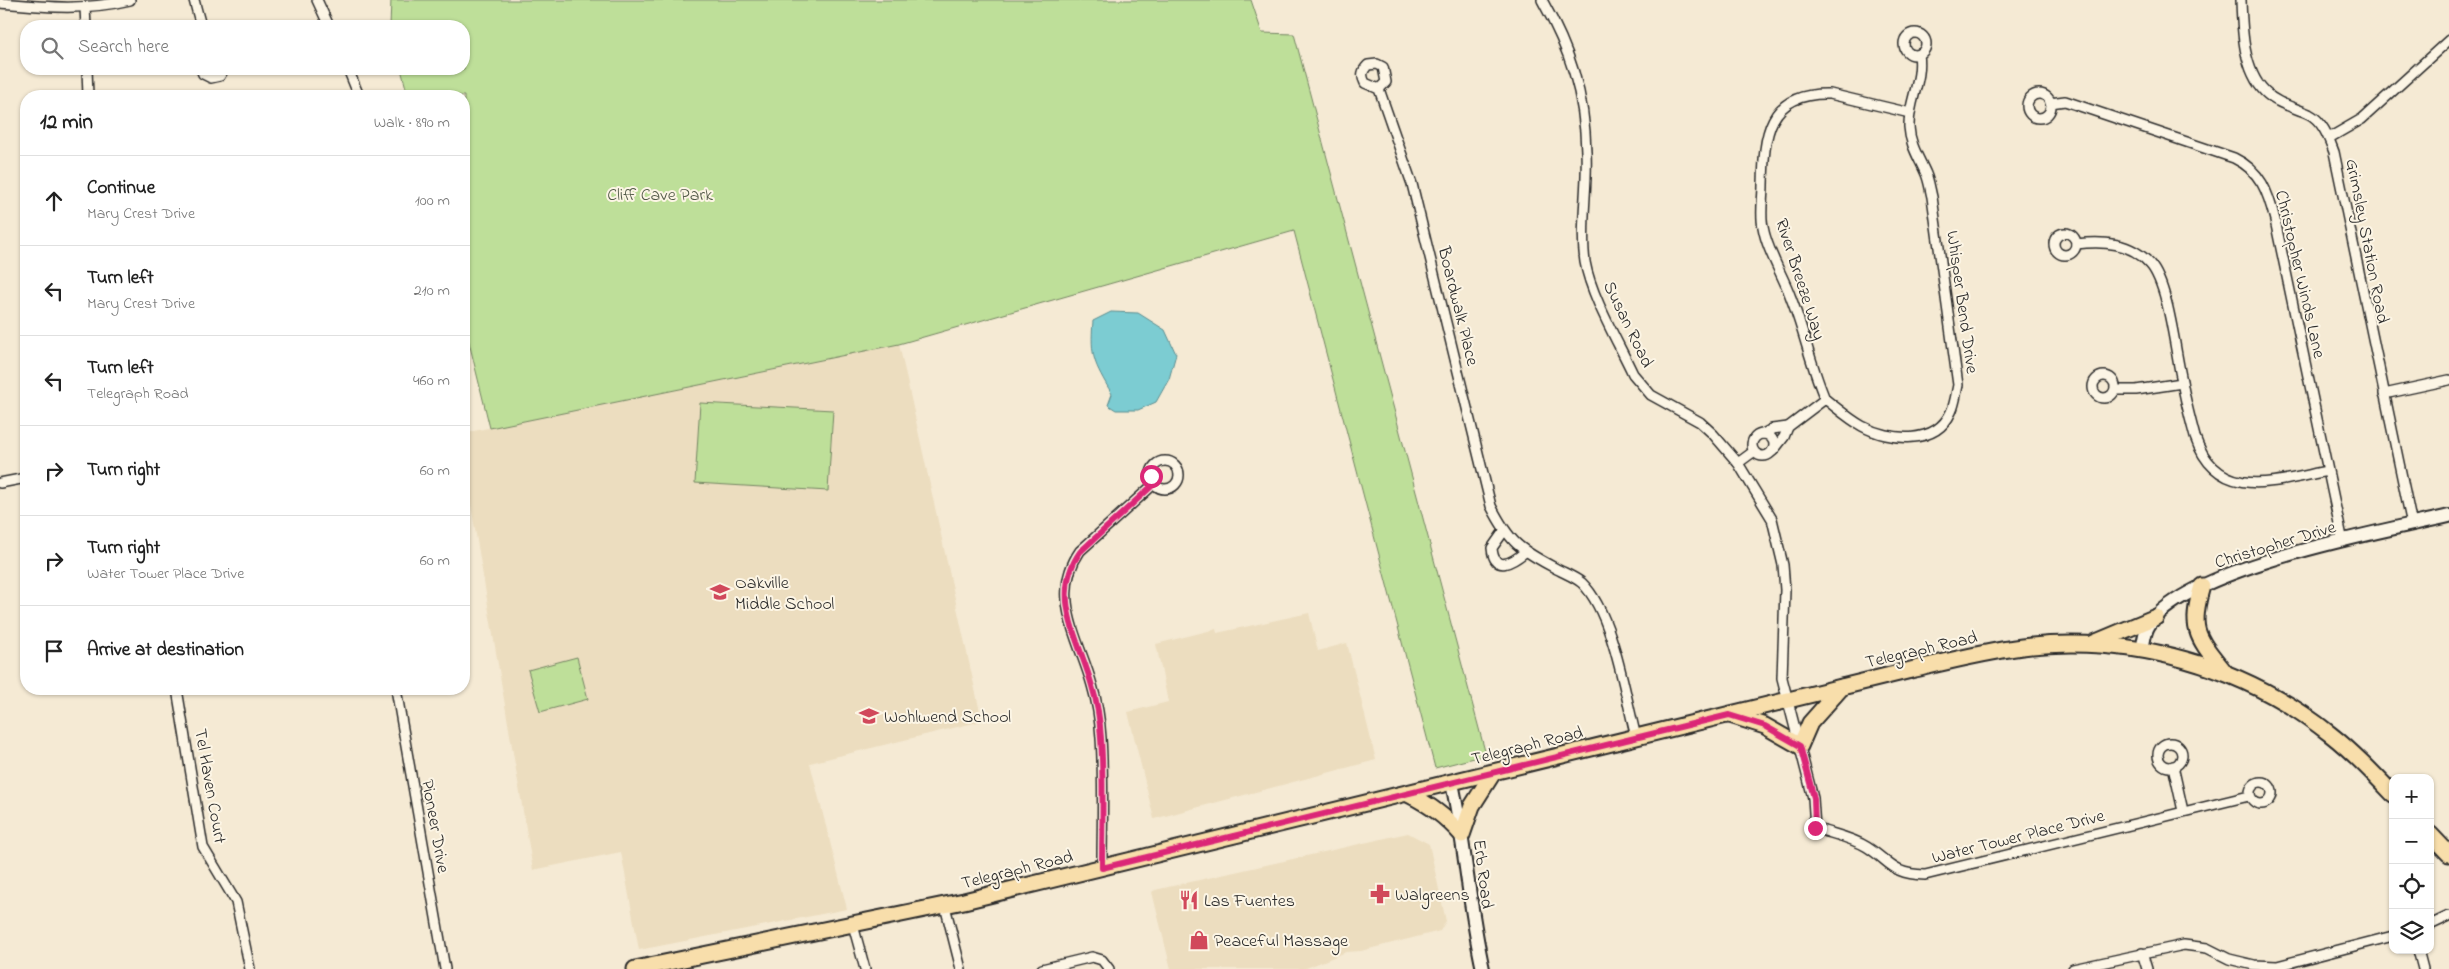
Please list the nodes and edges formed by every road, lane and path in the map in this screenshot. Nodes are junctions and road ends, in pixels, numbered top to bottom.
1 (130, 0) edge
2 (194, 0) edge
3 (317, 0) edge
4 (1542, 0) edge
5 (2241, 0) edge
6 (0, 2) edge
7 (85, 8) junction
8 (86, 20) edge
9 (199, 20) edge
10 (326, 20) edge
11 (2449, 40) edge
12 (1919, 55) dead end
13 (87, 75) edge
14 (205, 75) edge
15 (221, 75) edge
16 (350, 75) edge
17 (1379, 89) dead end
18 (88, 90) edge
19 (357, 90) edge
20 (2050, 102) dead end
21 (1910, 113) junction
22 (2329, 138) junction
23 (2076, 244) dead end
24 (2449, 380) edge
25 (2182, 383) junction
26 (2115, 390) dead end
27 (2384, 394) junction
28 (1825, 399) junction
29 (1788, 427) junction
30 (1763, 434) junction
31 (1773, 450) junction
32 (1753, 452) junction
33 (1738, 463) junction
34 (2327, 470) junction
35 (20, 479) edge
36 (0, 483) edge
37 (1154, 484) dead end
38 (2449, 516) edge
39 (2412, 525) junction
40 (1504, 532) junction
41 (2343, 542) junction
42 (1525, 552) junction
43 (2202, 586) junction
44 (2156, 617) junction
45 (2090, 644) junction
46 (2142, 650) junction
47 (2224, 671) junction
48 (1842, 687) junction
49 (178, 695) edge
50 (397, 695) edge
51 (1789, 700) junction
52 (1729, 715) junction
53 (1636, 737) junction
54 (1800, 746) junction
55 (2173, 766) dead end
56 (1493, 773) junction
57 (1452, 783) junction
58 (2389, 790) edge
59 (1408, 794) junction
60 (2250, 796) dead end
61 (2183, 812) junction
62 (1462, 835) junction
63 (2434, 838) edge
64 (2449, 854) edge
65 (1102, 868) junction
66 (945, 906) junction
67 (2449, 916) edge
68 (2434, 923) edge
69 (853, 925) junction
70 (2389, 937) edge
71 (2142, 953) junction
72 (2419, 954) edge
73 (685, 964) edge
74 (2278, 968) edge
75 (250, 969) edge
76 (445, 969) edge
77 (635, 969) edge
78 (865, 969) edge
79 (961, 969) edge
80 (1042, 969) edge
81 (1109, 969) edge
82 (1483, 969) edge
83 (2073, 969) edge
84 (2146, 969) edge
85 (2423, 969) edge

1 - 7 street
2 - 9 street
3 - 10 street
4 - 33 street, Susan Road
5 - 22 street, Grimsley Station Road
6 - 7 street
7 - 8 street
11 - 22 street
12 - 21 street, Whisper Bend Drive
13 - 18 street
14 - 15 street
16 - 19 street
17 - 40 street, Boardwalk Place
20 - 34 street, Christopher Winds Lane
21 - 28 street, River Breeze Way
21 - 28 street, Whisper Bend Drive
22 - 27 street, Grimsley Station Road
23 - 25 street
24 - 27 street
25 - 26 street
25 - 34 street
27 - 39 street, Grimsley Station Road
28 - 29 street
29 - 30 street
29 - 31 street
30 - 31 street
30 - 32 street
31 - 32 street
32 - 33 street
33 - 51 street, Susan Road
34 - 41 street, Christopher Winds Lane
35 - 36 street
37 - 65 street
38 - 39 street, Christopher Drive
39 - 41 street, Christopher Drive
40 - 42 street, Boardwalk Place
40 - 42 street
41 - 43 street, Christopher Drive
42 - 53 street, Boardwalk Place
43 - 44 street, Christopher Drive
43 - 47 main road
44 - 45 main road
44 - 46 street, Christopher Drive
45 - 46 main road, Telegraph Road
45 - 48 main road, Telegraph Road
46 - 47 main road, Telegraph Road
47 - 58 main road, Telegraph Road
48 - 51 main road, Telegraph Road
48 - 54 main road
49 - 75 street, Tel Haven Court
50 - 76 street, Pioneer Drive
51 - 52 main road, Telegraph Road
51 - 54 street, Water Tower Place Drive
52 - 53 main road, Telegraph Road
52 - 54 main road
53 - 56 main road, Telegraph Road
54 - 61 street, Water Tower Place Drive
55 - 61 street
56 - 57 main road, Telegraph Road
56 - 62 main road
57 - 59 main road, Telegraph Road
57 - 62 street, Erb Road
59 - 62 main road
59 - 65 main road, Telegraph Road
60 - 61 street, Water Tower Place Drive
62 - 82 street, Erb Road
63 - 64 main road
65 - 66 main road, Telegraph Road
66 - 69 main road, Telegraph Road
66 - 79 street
67 - 68 street
69 - 73 main road, Telegraph Road
69 - 78 street
70 - 74 street
71 - 74 street
71 - 83 street
71 - 84 street
72 - 85 street
73 - 77 main road, Telegraph Road
80 - 81 street

